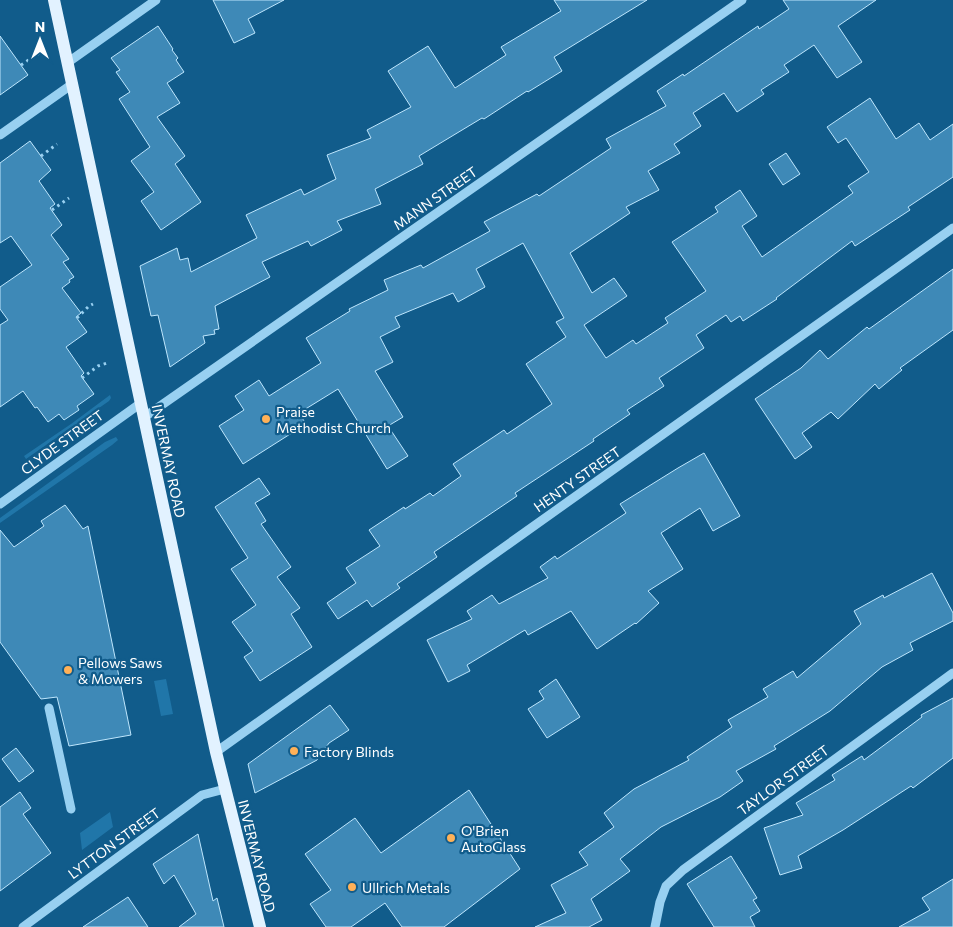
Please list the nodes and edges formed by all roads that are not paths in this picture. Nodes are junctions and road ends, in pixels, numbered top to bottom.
1 (54, 0) edge
2 (156, 0) edge
3 (742, 0) edge
4 (66, 63) junction
5 (71, 85) junction
6 (0, 135) edge
7 (953, 228) edge
8 (141, 403) junction
9 (144, 418) junction
10 (0, 504) edge
11 (953, 673) edge
12 (49, 708) dead end
13 (216, 752) junction
14 (225, 789) junction
15 (71, 809) dead end
16 (23, 927) edge
17 (260, 927) edge
18 (655, 927) edge

1 - 4 main road, INVERMAY ROAD
2 - 4 street
3 - 9 street, MANN STREET
4 - 5 main road, INVERMAY ROAD
5 - 6 street
5 - 8 main road, INVERMAY ROAD
7 - 13 street, HENTY STREET
8 - 9 main road, INVERMAY ROAD
8 - 10 street, CLYDE STREET
9 - 13 main road, INVERMAY ROAD
11 - 18 street, TAYLOR STREET
12 - 15 street
13 - 14 main road, INVERMAY ROAD
14 - 16 street, LYTTON STREET
14 - 17 main road, INVERMAY ROAD

